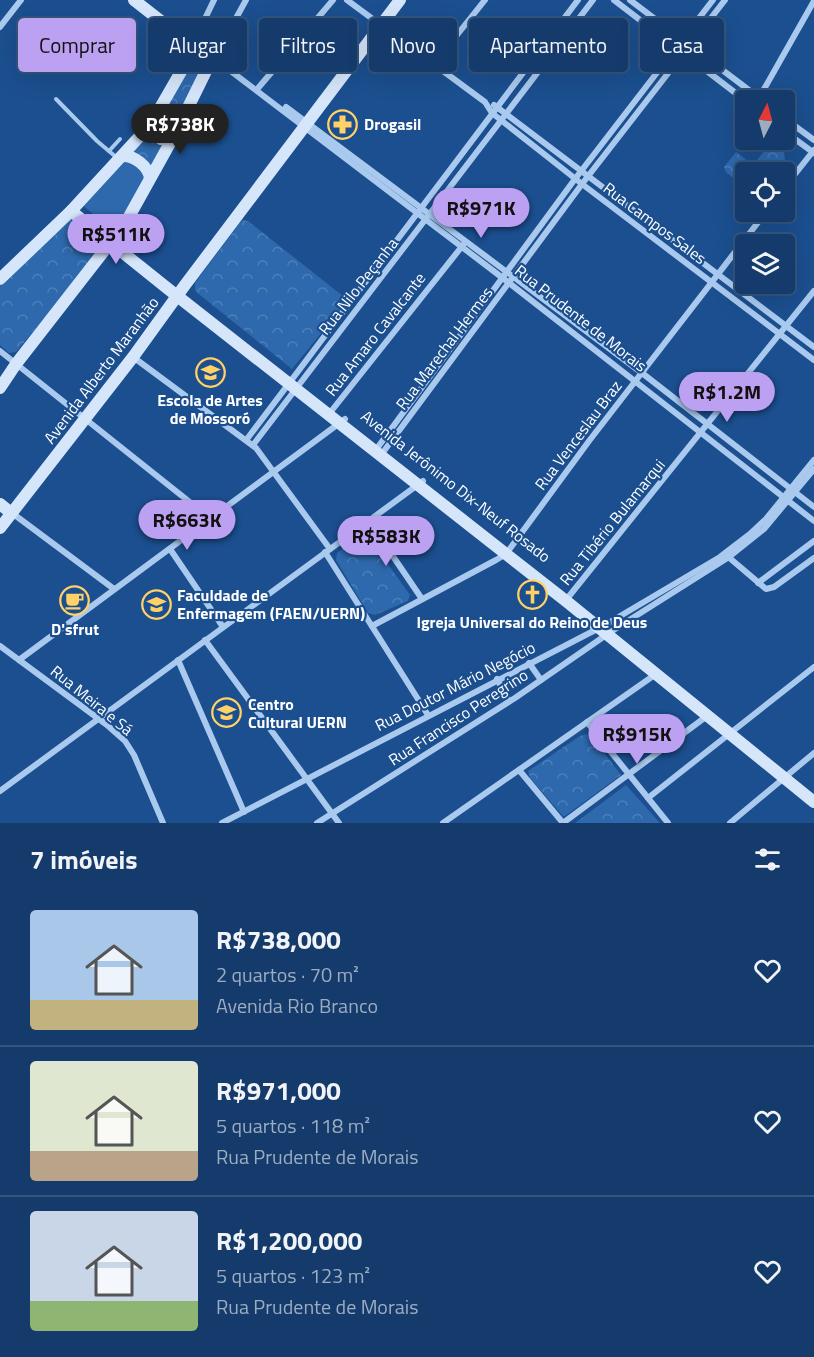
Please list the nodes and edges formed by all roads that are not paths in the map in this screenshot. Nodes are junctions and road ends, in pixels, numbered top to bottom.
1 (21, 0) edge
2 (134, 0) edge
3 (144, 0) edge
4 (214, 0) edge
5 (246, 0) edge
6 (333, 0) edge
7 (347, 0) edge
8 (400, 0) edge
9 (485, 0) edge
10 (578, 0) edge
11 (592, 0) edge
12 (614, 0) edge
13 (630, 0) edge
14 (713, 0) edge
15 (725, 0) edge
16 (814, 1) edge
17 (160, 18) edge
18 (168, 18) edge
19 (205, 18) edge
20 (236, 18) edge
21 (371, 18) edge
22 (387, 18) edge
23 (653, 18) edge
24 (699, 18) edge
25 (711, 18) edge
26 (640, 20) edge
27 (0, 27) edge
28 (457, 35) edge
29 (369, 42) edge
30 (180, 72) edge
31 (206, 72) edge
32 (238, 72) edge
33 (240, 72) edge
34 (443, 72) edge
35 (658, 72) edge
36 (670, 72) edge
37 (708, 72) edge
38 (724, 72) edge
39 (260, 87) junction
40 (748, 90) edge
41 (765, 90) edge
42 (735, 93) edge
43 (56, 99) dead end
44 (485, 102) junction
45 (497, 105) junction
46 (492, 113) junction
47 (507, 113) junction
48 (502, 120) junction
49 (149, 124) junction
50 (306, 124) junction
51 (795, 126) edge
52 (175, 134) junction
53 (120, 139) dead end
54 (795, 139) edge
55 (814, 140) edge
56 (814, 152) edge
57 (117, 155) junction
58 (581, 171) junction
59 (795, 175) edge
60 (588, 176) junction
61 (150, 178) junction
62 (575, 179) junction
63 (582, 184) junction
64 (74, 208) junction
65 (418, 211) junction
66 (428, 218) junction
67 (759, 222) edge
68 (114, 240) junction
69 (463, 244) junction
70 (504, 274) junction
71 (719, 275) junction
72 (0, 279) edge
73 (511, 280) junction
74 (713, 283) junction
75 (814, 291) edge
76 (179, 293) junction
77 (785, 325) junction
78 (779, 333) junction
79 (814, 347) edge
80 (0, 351) edge
81 (134, 357) junction
82 (814, 360) edge
83 (16, 364) junction
84 (642, 373) junction
85 (636, 381) junction
86 (295, 384) junction
87 (0, 388) edge
88 (331, 412) junction
89 (85, 419) junction
90 (343, 422) junction
91 (707, 423) junction
92 (701, 432) junction
93 (247, 439) junction
94 (254, 445) junction
95 (380, 451) junction
96 (814, 460) edge
97 (814, 469) edge
98 (274, 473) junction
99 (421, 483) junction
100 (794, 490) junction
101 (787, 499) junction
102 (0, 504) edge
103 (814, 507) edge
104 (11, 513) junction
105 (211, 519) junction
106 (814, 520) edge
107 (369, 521) junction
108 (0, 528) edge
109 (814, 541) edge
110 (170, 549) junction
111 (328, 551) junction
112 (508, 551) junction
113 (727, 555) junction
114 (814, 558) edge
115 (758, 583) junction
116 (114, 590) junction
117 (422, 599) junction
118 (567, 599) junction
119 (372, 626) junction
120 (223, 627) junction
121 (606, 629) junction
122 (205, 640) junction
123 (0, 646) edge
124 (19, 660) junction
125 (178, 660) junction
126 (529, 663) junction
127 (813, 670) edge
128 (658, 672) junction
129 (497, 679) junction
130 (541, 680) junction
131 (510, 701) junction
132 (710, 714) junction
133 (428, 715) junction
134 (98, 719) junction
135 (587, 722) junction
136 (733, 733) junction
137 (814, 753) edge
138 (519, 770) junction
139 (629, 774) junction
140 (786, 775) junction
141 (306, 778) junction
142 (1, 789) edge
143 (814, 794) edge
144 (648, 798) junction
145 (814, 802) edge
146 (244, 812) junction
147 (332, 813) junction
148 (163, 823) edge
149 (222, 823) edge
150 (317, 823) edge
151 (339, 823) edge
152 (443, 823) edge
153 (563, 823) edge
154 (668, 823) edge
155 (730, 823) edge

1 - 27 street
2 - 17 main road
3 - 18 main road
4 - 19 street
5 - 20 street
6 - 39 street
7 - 21 street, Rua Campos Sales
8 - 22 main road, Avenida Alberto Maranhão
9 - 28 street
10 - 45 street, Rua Nilo Peçanha
11 - 47 street, Rua Nilo Peçanha
12 - 26 street
13 - 23 street
14 - 24 street, Rua Marechal Hermes
15 - 25 street, Rua Marechal Hermes
16 - 41 street
29 - 50 main road, Avenida Alberto Maranhão
30 - 49 main road
31 - 52 main road
32 - 50 street, Rua Prudente de Morais
33 - 39 street, Rua Prudente de Morais
34 - 44 street, Rua Campos Sales
35 - 58 street, Rua Marechal Hermes
36 - 60 street, Rua Marechal Hermes
37 - 42 street
38 - 40 street
39 - 50 street, Rua Prudente de Morais
43 - 57 lane
44 - 45 street, Rua Campos Sales
44 - 46 street, Rua Campos Sales
45 - 46 street, Rua Nilo Peçanha
45 - 47 street, Rua Campos Sales
46 - 48 street, Rua Campos Sales
46 - 65 street, Rua Nilo Peçanha
47 - 48 street, Rua Nilo Peçanha
47 - 58 street, Rua Campos Sales
48 - 62 street, Rua Campos Sales
48 - 66 street, Rua Nilo Peçanha
49 - 52 main road
49 - 57 main road
50 - 65 street, Rua Prudente de Morais
50 - 76 main road, Avenida Alberto Maranhão
51 - 55 street
52 - 61 main road
53 - 57 lane
54 - 56 street
56 - 59 street
57 - 61 main road
57 - 64 main road
58 - 60 street, Rua Campos Sales
58 - 62 street, Rua Marechal Hermes
60 - 63 street, Rua Marechal Hermes
60 - 71 street, Rua Campos Sales
61 - 68 main road
62 - 63 street, Rua Campos Sales
62 - 70 street, Rua Marechal Hermes
63 - 73 street, Rua Marechal Hermes
63 - 74 street, Rua Campos Sales
64 - 68 main road
64 - 72 main road
65 - 66 street, Rua Prudente de Morais
65 - 86 street, Rua Nilo Peçanha
66 - 69 street, Rua Prudente de Morais
66 - 86 street, Rua Nilo Peçanha
67 - 71 street, Rua Venceslau Braz
68 - 76 main road
68 - 83 main road
69 - 70 street, Rua Prudente de Morais
69 - 88 street, Rua Amaro Cavalcante
70 - 73 street, Rua Prudente de Morais
70 - 95 street, Rua Marechal Hermes
71 - 74 street, Rua Venceslau Braz
71 - 77 street, Rua Campos Sales
73 - 84 street, Rua Prudente de Morais
73 - 85 street, Rua Prudente de Morais
73 - 95 street, Rua Marechal Hermes
74 - 78 street, Rua Campos Sales
74 - 84 street, Rua Venceslau Braz
75 - 77 street, Rua Tibério Bulamarqui
76 - 81 main road, Avenida Alberto Maranhão
76 - 86 main road, Avenida Jerônimo Dix-Neuf Rosado
77 - 78 street, Rua Tibério Bulamarqui
77 - 79 street, Rua Campos Sales
78 - 82 street, Rua Campos Sales
78 - 91 street, Rua Tibério Bulamarqui
80 - 83 street
81 - 89 main road, Avenida Alberto Maranhão
81 - 93 street
83 - 87 main road
83 - 89 street
84 - 85 street, Rua Venceslau Braz
84 - 91 street, Rua Prudente de Morais
85 - 92 street, Rua Prudente de Morais
85 - 112 street, Rua Venceslau Braz
86 - 88 main road, Avenida Jerônimo Dix-Neuf Rosado
86 - 93 street, Rua Nilo Peçanha
86 - 94 street, Rua Nilo Peçanha
88 - 90 main road, Avenida Jerônimo Dix-Neuf Rosado
89 - 104 main road, Avenida Alberto Maranhão
89 - 105 street
90 - 95 main road, Avenida Jerônimo Dix-Neuf Rosado
90 - 98 street, Rua Amaro Cavalcante
91 - 92 street, Rua Tibério Bulamarqui
91 - 100 street, Rua Prudente de Morais
92 - 101 street, Rua Prudente de Morais
92 - 118 street, Rua Tibério Bulamarqui
93 - 94 street
94 - 98 street
95 - 99 main road, Avenida Jerônimo Dix-Neuf Rosado
96 - 100 street
97 - 100 street
98 - 105 street, Rua Amaro Cavalcante
98 - 111 street
99 - 107 street
99 - 112 main road, Avenida Jerônimo Dix-Neuf Rosado
100 - 101 street
100 - 103 street, Rua Prudente de Morais
101 - 106 street, Rua Prudente de Morais
101 - 113 street
102 - 104 main road
104 - 108 main road, Avenida Alberto Maranhão
104 - 116 street
105 - 110 street, Rua Amaro Cavalcante
107 - 111 street
107 - 117 street
109 - 115 street
110 - 116 street, Rua Amaro Cavalcante
110 - 120 street
111 - 119 street
111 - 120 street
112 - 117 street, Rua Venceslau Braz
112 - 118 main road, Avenida Jerônimo Dix-Neuf Rosado
113 - 115 street
113 - 121 street
114 - 115 street
116 - 124 street, Rua Amaro Cavalcante
117 - 119 street, Rua Venceslau Braz
118 - 121 main road, Avenida Jerônimo Dix-Neuf Rosado
119 - 133 street
120 - 122 street
121 - 126 street, Rua Doutor Mário Negócio
121 - 128 main road, Avenida Jerônimo Dix-Neuf Rosado
121 - 130 street, Rua Francisco Peregrino
122 - 125 street
122 - 141 street
123 - 124 street, Rua Meira e Sá
124 - 134 street, Rua Meira e Sá
125 - 134 street
125 - 146 street
126 - 129 street, Rua Doutor Mário Negócio
126 - 130 street
127 - 136 street
128 - 132 main road, Avenida Jerônimo Dix-Neuf Rosado
128 - 135 street
129 - 131 street
129 - 133 street, Rua Doutor Mário Negócio
130 - 131 street, Rua Francisco Peregrino
131 - 147 street, Rua Francisco Peregrino
132 - 136 main road, Avenida Jerônimo Dix-Neuf Rosado
132 - 139 street
133 - 141 street, Rua Doutor Mário Negócio
134 - 142 street
134 - 148 street, Rua Meira e Sá
135 - 138 street
135 - 139 street
136 - 140 main road, Avenida Jerônimo Dix-Neuf Rosado
136 - 144 street
137 - 140 street
138 - 152 street
138 - 153 street
139 - 144 street
139 - 153 street
140 - 143 main road, Avenida Jerônimo Dix-Neuf Rosado
140 - 145 main road, Avenida Jerônimo Dix-Neuf Rosado
140 - 155 street
141 - 146 street, Rua Doutor Mário Negócio
141 - 147 street
144 - 154 street
146 - 149 street, Rua Doutor Mário Negócio
147 - 150 street, Rua Francisco Peregrino
147 - 151 street

